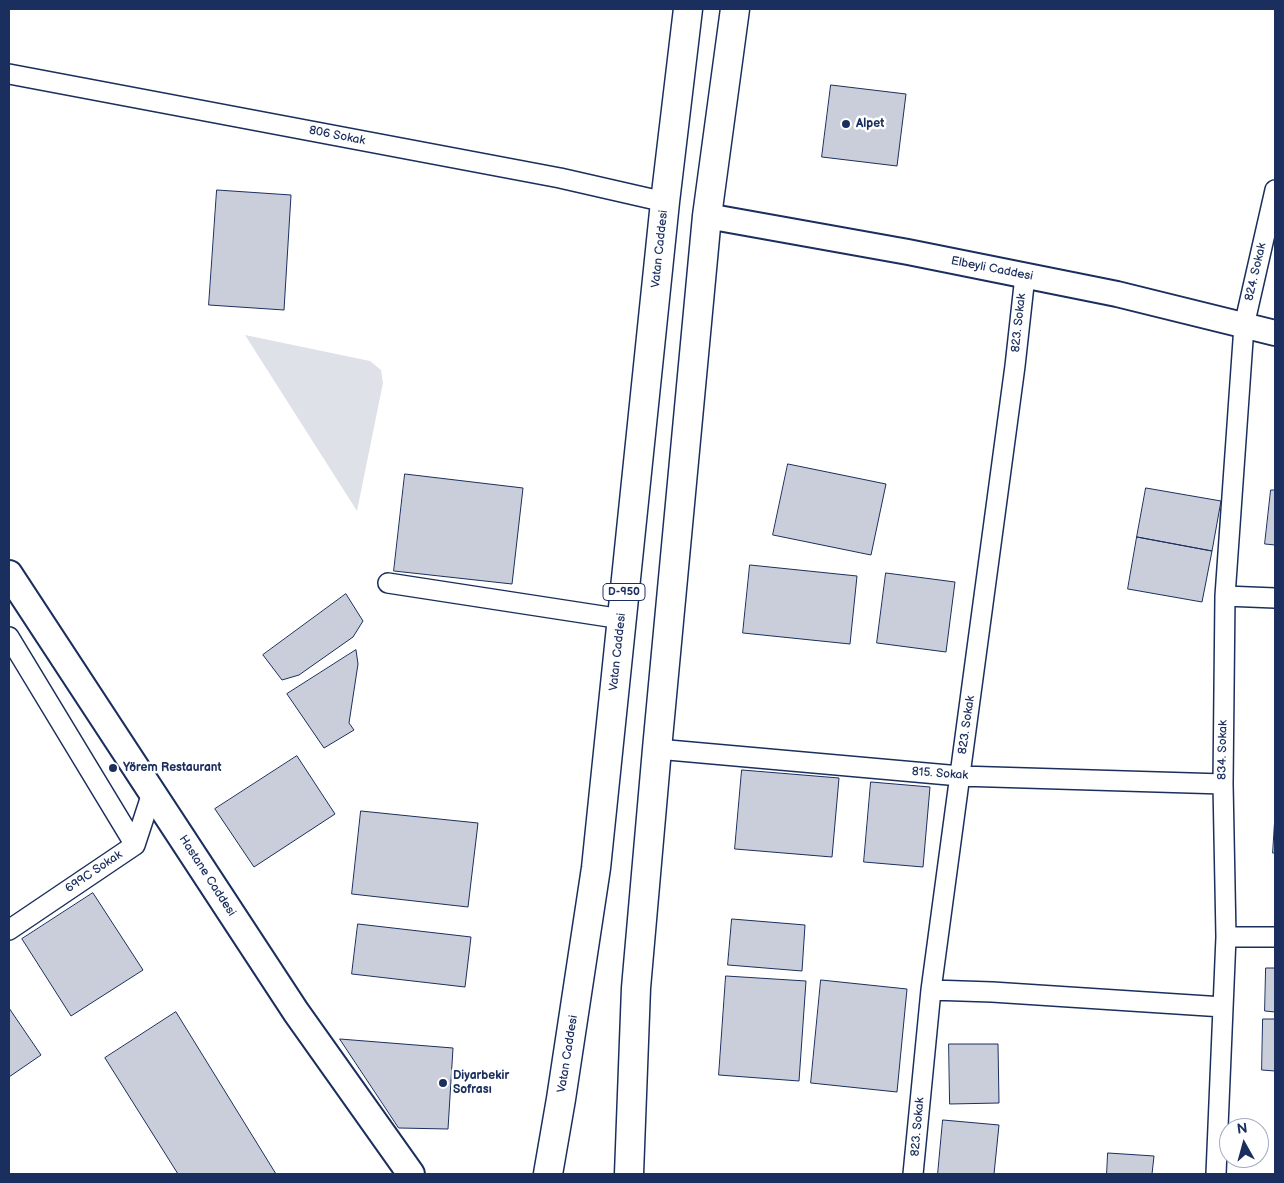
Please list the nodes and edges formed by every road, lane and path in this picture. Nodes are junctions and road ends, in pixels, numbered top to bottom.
1 (688, 9) edge
2 (735, 9) edge
3 (9, 74) edge
4 (1275, 190) edge
5 (664, 202) junction
6 (707, 216) junction
7 (1024, 276) junction
8 (1244, 326) junction
9 (1275, 333) edge
10 (9, 574) edge
11 (388, 583) dead end
12 (1225, 596) junction
13 (1275, 598) edge
14 (622, 619) junction
15 (9, 637) edge
16 (657, 749) junction
17 (960, 776) junction
18 (1223, 784) junction
19 (152, 793) junction
20 (135, 845) junction
21 (12, 921) edge
22 (1226, 937) junction
23 (1275, 937) edge
24 (931, 990) junction
25 (1223, 1007) junction
26 (411, 1174) edge
27 (548, 1174) edge
28 (629, 1174) edge
29 (913, 1174) edge
30 (1216, 1174) edge

1 - 5 highway, Vatan Caddesi / D-950
2 - 6 highway
3 - 5 street, 806 Sokak
4 - 8 street, 824. Sokak
5 - 14 highway, Vatan Caddesi / D-950
6 - 7 street, Elbeyli Caddesi
6 - 16 highway
7 - 8 street, Elbeyli Caddesi
7 - 17 street, 823. Sokak
8 - 9 street, Elbeyli Caddesi
8 - 12 street, 834. Sokak
10 - 19 main road, Hastane Caddesi
11 - 14 street
12 - 13 street
12 - 18 street, 834. Sokak
14 - 27 highway, Vatan Caddesi / D-950
15 - 20 street
16 - 17 street, 815. Sokak
16 - 28 highway
17 - 18 street, 815. Sokak
17 - 24 street, 823. Sokak
18 - 22 street, 834. Sokak
19 - 20 street, 699C Sokak
19 - 26 main road, Hastane Caddesi
20 - 21 street, 699C Sokak
22 - 23 street
22 - 25 street, 834. Sokak
24 - 25 street
24 - 29 street, 823. Sokak
25 - 30 street, 834. Sokak

